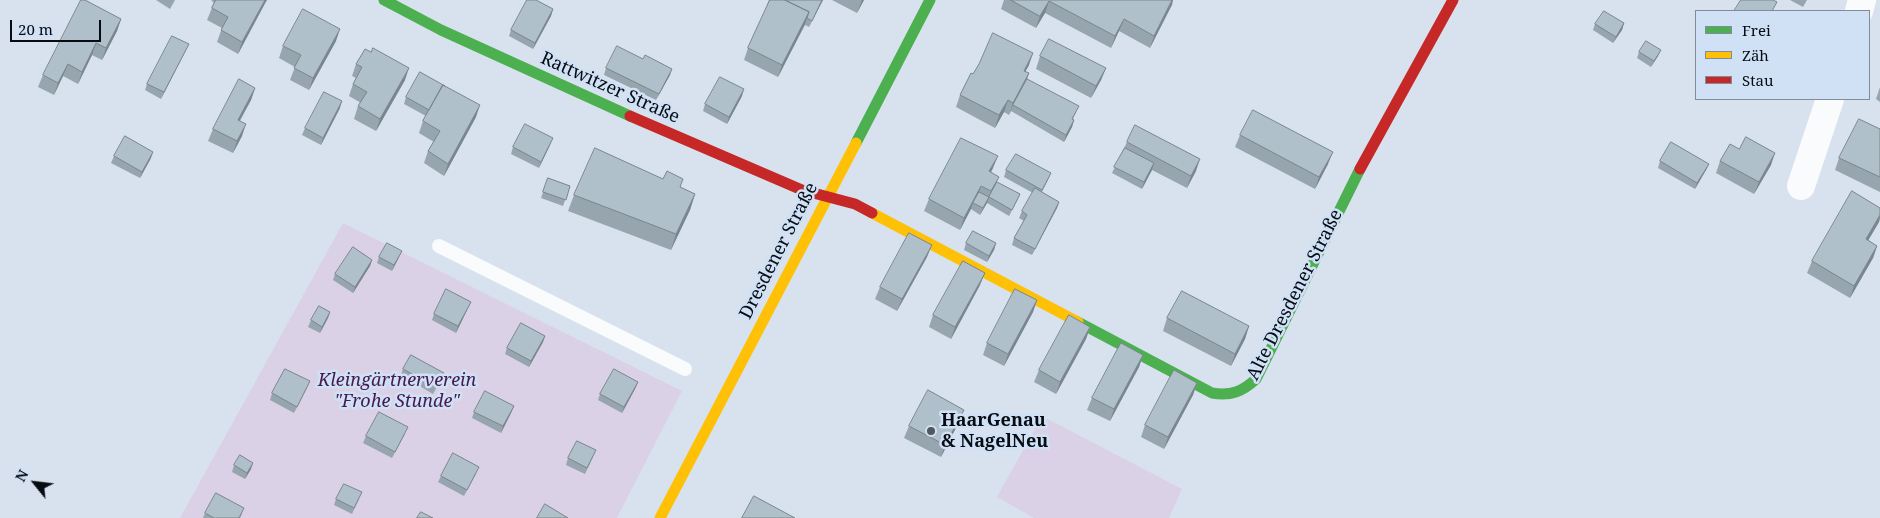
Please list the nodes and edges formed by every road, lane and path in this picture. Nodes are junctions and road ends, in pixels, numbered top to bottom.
1 (384, 0) edge
2 (930, 0) edge
3 (1454, 0) edge
4 (1830, 100) edge
5 (1801, 186) dead end
6 (827, 196) junction
7 (438, 246) dead end
8 (685, 369) dead end
9 (660, 518) edge

1 - 6 street, Rattwitzer Straße
2 - 6 street, Dresdener Straße
3 - 6 street, Alte Dresdener Straße
4 - 5 street
6 - 9 street, Dresdener Straße
7 - 8 lane

